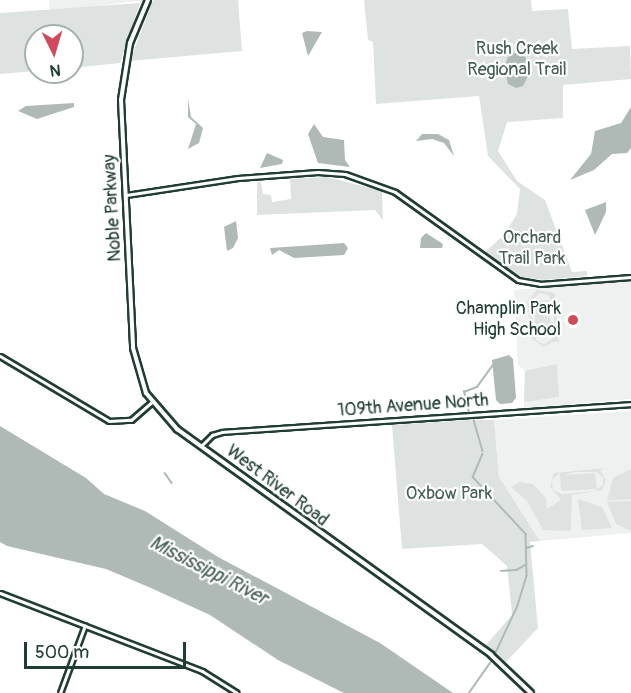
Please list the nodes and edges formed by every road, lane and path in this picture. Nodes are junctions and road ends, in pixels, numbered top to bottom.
1 (147, 0) edge
2 (126, 195) junction
3 (631, 277) edge
4 (0, 356) edge
5 (152, 402) junction
6 (631, 404) edge
7 (201, 446) junction
8 (0, 593) edge
9 (85, 626) junction
10 (60, 693) edge
11 (237, 693) edge
12 (531, 693) edge

1 - 2 main road, Noble Parkway
2 - 3 street
2 - 5 main road, Noble Parkway
4 - 5 street
5 - 7 main road, West River Road
6 - 7 street, 109th Avenue North
7 - 12 main road, West River Road
8 - 9 street
9 - 10 street
9 - 11 street

